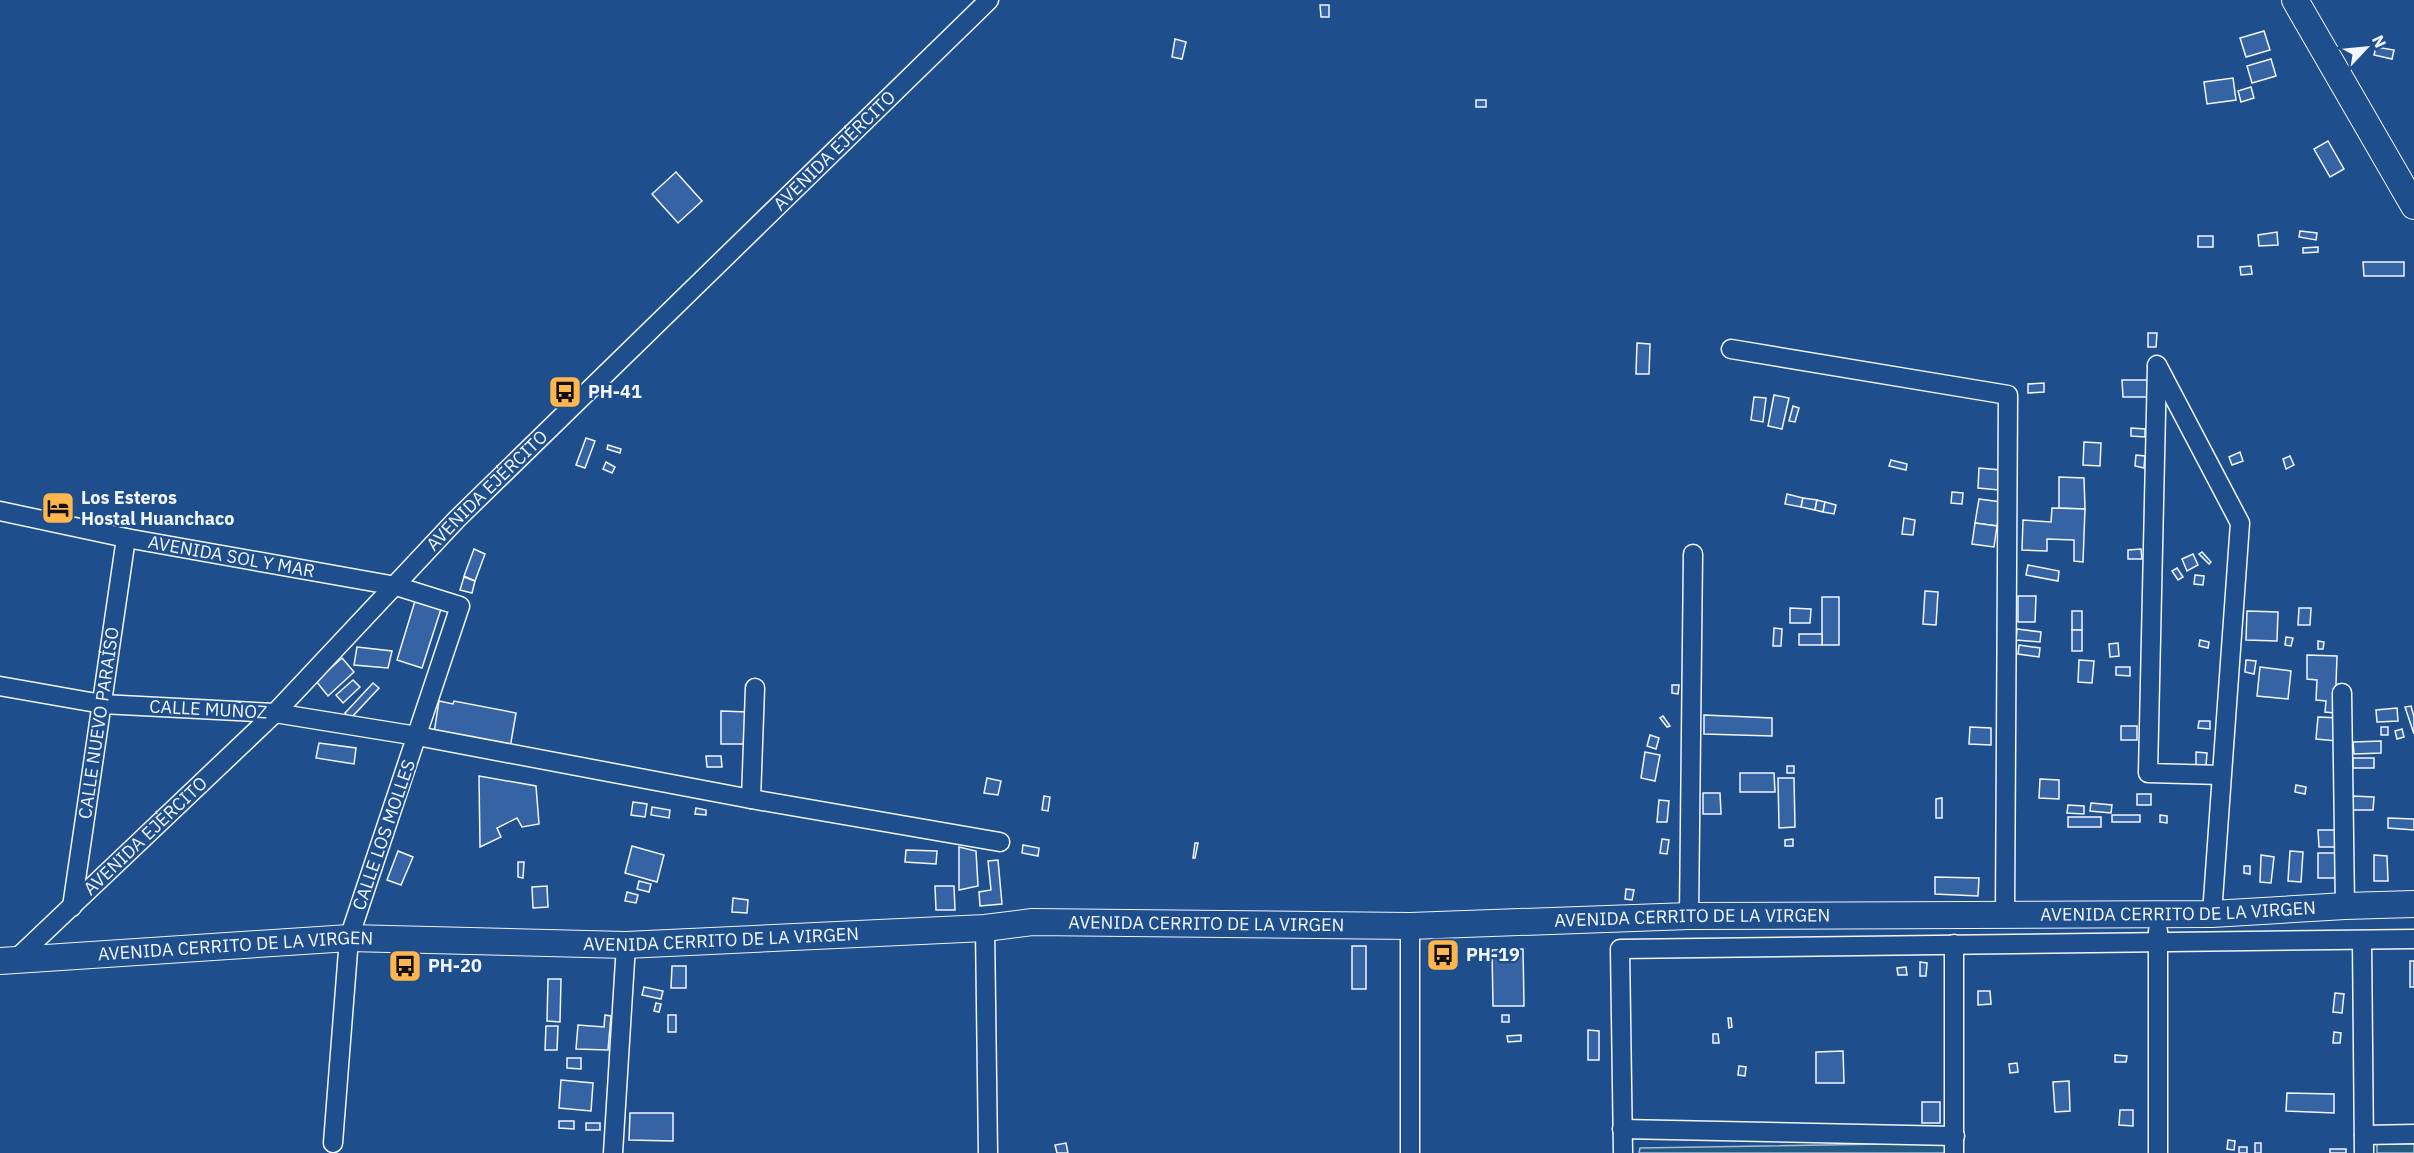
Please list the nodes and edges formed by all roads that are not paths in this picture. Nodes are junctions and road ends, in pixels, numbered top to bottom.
1 (989, 0) edge
2 (2295, 0) edge
3 (2414, 206) edge
4 (1731, 349) dead end
5 (0, 511) edge
6 (126, 538) junction
7 (1693, 554) dead end
8 (396, 586) junction
9 (460, 606) joint
10 (0, 686) edge
11 (755, 688) dead end
12 (2342, 693) dead end
13 (102, 704) junction
14 (275, 712) junction
15 (417, 736) junction
16 (2222, 775) junction
17 (751, 799) junction
18 (1000, 842) dead end
19 (2414, 904) edge
20 (2345, 906) junction
21 (72, 907) junction
22 (2005, 913) junction
23 (2159, 914) junction
24 (2212, 914) junction
25 (1689, 916) junction
26 (1410, 926) junction
27 (985, 928) junction
28 (349, 938) junction
29 (2414, 939) edge
30 (2362, 940) junction
31 (2158, 941) junction
32 (1954, 944) junction
33 (626, 945) junction
34 (7, 960) edge
35 (1622, 1130) junction
36 (2414, 1134) edge
37 (2364, 1135) junction
38 (333, 1143) dead end
39 (1954, 1145) edge
40 (613, 1153) edge
41 (988, 1153) edge
42 (1410, 1153) edge
43 (1623, 1153) edge
44 (2158, 1153) edge
45 (2364, 1153) edge

1 - 8 street, AVENIDA EJÉRCITO
2 - 3 street
4 - 22 street
5 - 6 street, AVENIDA SOL Y MAR
6 - 8 street, AVENIDA SOL Y MAR
6 - 13 street, CALLE NUEVO PARAÍSO
7 - 25 street
8 - 9 street, AVENIDA SOL Y MAR
8 - 14 street, AVENIDA EJÉRCITO
9 - 15 street, CALLE LOS MOLLES
10 - 13 street, CALLE MUÑOZ
11 - 17 street
12 - 20 street
13 - 14 street, CALLE MUÑOZ
13 - 21 street, CALLE NUEVO PARAÍSO
14 - 15 street, CALLE MUÑOZ
14 - 21 street, AVENIDA EJÉRCITO
15 - 17 street, CALLE MUÑOZ
15 - 28 street, CALLE LOS MOLLES
16 - 16 street
16 - 24 street
17 - 18 street, CALLE MUÑOZ
19 - 20 street, AVENIDA CERRITO DE LA VIRGEN
20 - 24 street, AVENIDA CERRITO DE LA VIRGEN
21 - 34 street, AVENIDA EJÉRCITO
22 - 23 street, AVENIDA CERRITO DE LA VIRGEN
22 - 25 street, AVENIDA CERRITO DE LA VIRGEN
23 - 24 street, AVENIDA CERRITO DE LA VIRGEN
23 - 31 street
25 - 26 street, AVENIDA CERRITO DE LA VIRGEN
26 - 27 street, AVENIDA CERRITO DE LA VIRGEN
26 - 42 street
27 - 33 street, AVENIDA CERRITO DE LA VIRGEN
27 - 41 street
28 - 33 street, AVENIDA CERRITO DE LA VIRGEN
28 - 34 street, AVENIDA CERRITO DE LA VIRGEN
28 - 38 street, CALLE LOS MOLLES
29 - 30 street
30 - 31 street
30 - 37 street
31 - 32 street
31 - 44 street
32 - 35 street
32 - 39 street
33 - 40 street
35 - 39 street
35 - 43 street
36 - 37 street
37 - 45 street

